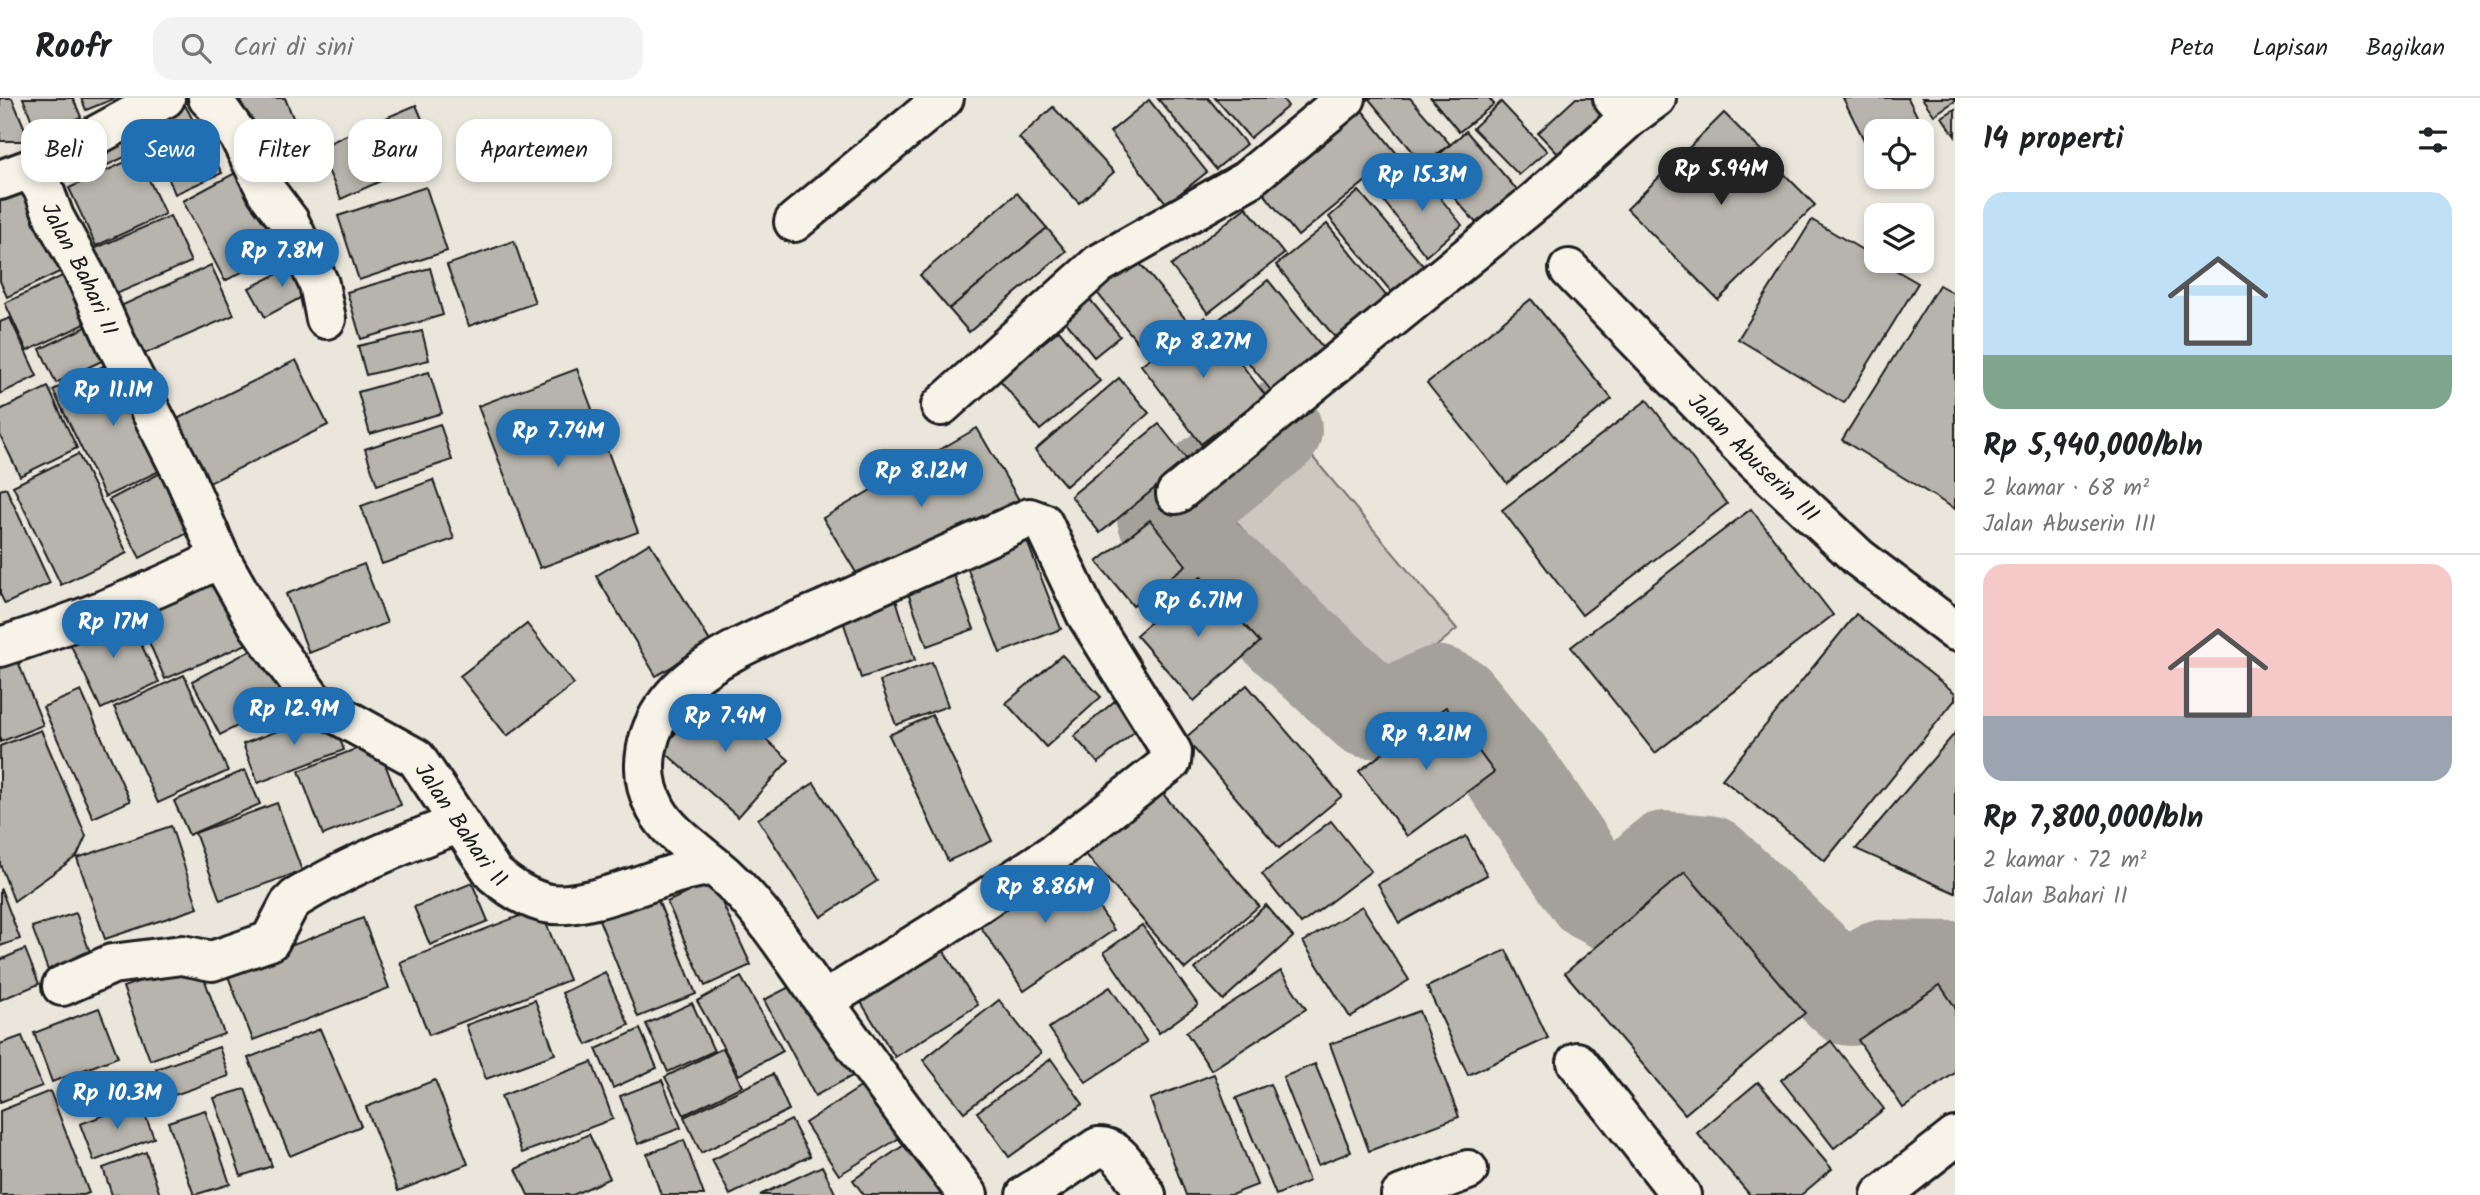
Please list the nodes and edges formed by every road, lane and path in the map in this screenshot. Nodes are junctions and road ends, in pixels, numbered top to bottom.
1 (165, 98) edge
2 (208, 98) edge
3 (944, 98) edge
4 (1346, 98) edge
5 (1638, 105) edge
6 (15, 175) edge
7 (794, 222) dead end
8 (1569, 269) dead end
9 (326, 319) dead end
10 (942, 406) dead end
11 (1176, 494) dead end
12 (220, 558) junction
13 (1955, 631) edge
14 (0, 647) edge
15 (458, 824) junction
16 (713, 866) junction
17 (62, 986) dead end
18 (824, 1001) junction
19 (1577, 1062) dead end
20 (1955, 1138) edge
21 (1468, 1170) dead end
22 (968, 1195) edge
23 (1026, 1195) edge
24 (1146, 1195) edge
25 (1401, 1195) edge
26 (1681, 1195) edge
27 (1881, 1195) edge

1 - 6 street
2 - 9 street
3 - 7 street
4 - 10 street
5 - 11 street
6 - 12 street, Jalan Bahari II
8 - 13 street, Jalan Abuserin III
12 - 14 street
12 - 15 street, Jalan Bahari II
15 - 16 street, Jalan Bahari II
15 - 17 street
16 - 18 street
16 - 18 street
18 - 22 street
19 - 26 street
20 - 27 street
21 - 25 street
23 - 24 street

